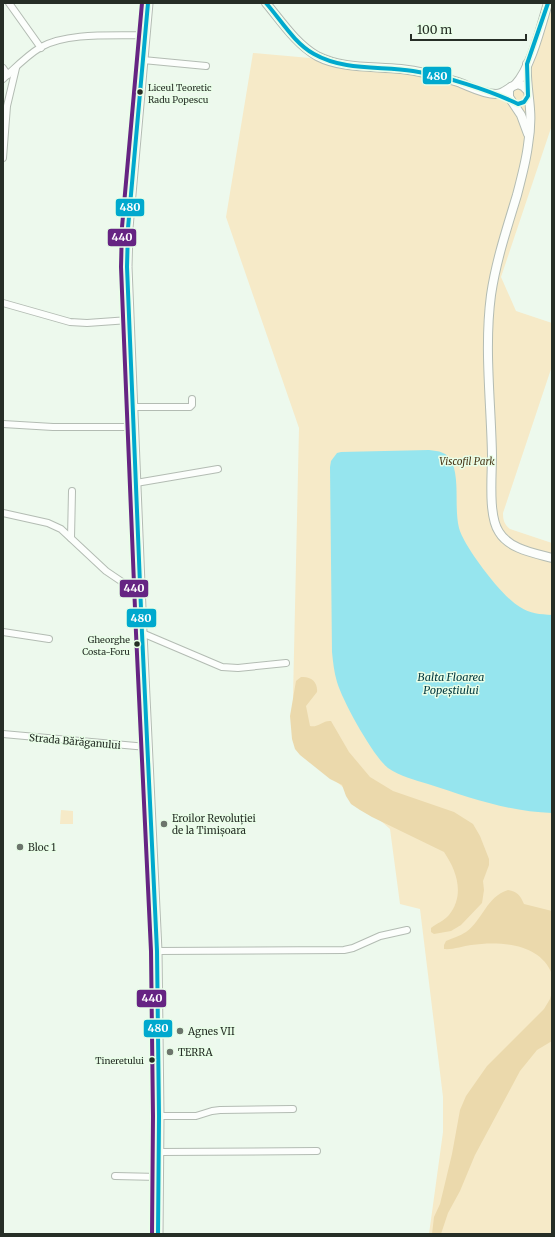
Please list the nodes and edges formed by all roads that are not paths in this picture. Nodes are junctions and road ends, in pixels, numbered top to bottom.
1 (9, 3) edge
2 (148, 3) edge
3 (266, 3) edge
4 (548, 3) edge
5 (145, 35) junction
6 (40, 48) junction
7 (143, 60) junction
8 (527, 64) junction
9 (206, 66) dead end
10 (16, 67) junction
11 (3, 68) edge
12 (8, 75) junction
13 (3, 79) edge
14 (513, 86) junction
15 (528, 92) junction
16 (491, 93) junction
17 (511, 101) junction
18 (4, 137) edge
19 (529, 139) junction
20 (3, 158) edge
21 (3, 303) edge
22 (129, 320) junction
23 (192, 399) dead end
24 (132, 407) junction
25 (3, 424) edge
26 (133, 427) junction
27 (218, 469) dead end
28 (136, 483) junction
29 (72, 491) dead end
30 (3, 513) edge
31 (71, 538) junction
32 (552, 558) edge
33 (140, 594) junction
34 (3, 632) edge
35 (142, 633) junction
36 (49, 639) dead end
37 (286, 663) dead end
38 (3, 734) edge
39 (147, 747) junction
40 (408, 930) dead end
41 (156, 950) junction
42 (293, 1109) dead end
43 (159, 1116) junction
44 (317, 1151) dead end
45 (159, 1152) junction
46 (115, 1176) dead end
47 (159, 1177) junction
48 (158, 1234) edge

1 - 6 street
2 - 5 main road
3 - 16 street
4 - 8 street
5 - 6 street
5 - 7 main road
6 - 10 street
7 - 9 street
7 - 22 main road
8 - 14 street
8 - 15 street
10 - 12 street
10 - 18 street
11 - 12 street
12 - 13 street
14 - 15 street
14 - 16 street
14 - 17 street
15 - 17 street
15 - 19 street
16 - 17 street
17 - 19 street
18 - 20 street
19 - 32 street
21 - 22 street
22 - 24 main road
23 - 24 street
24 - 26 main road
25 - 26 street
26 - 28 main road
27 - 28 street
28 - 33 main road
29 - 31 street
30 - 31 street
31 - 33 street
33 - 35 main road
34 - 36 street
35 - 37 street
35 - 39 main road
38 - 39 street, Strada Bărăganului
39 - 41 main road
40 - 41 street
41 - 43 main road
42 - 43 street
43 - 45 main road
44 - 45 street
45 - 47 main road
46 - 47 street
47 - 48 main road

